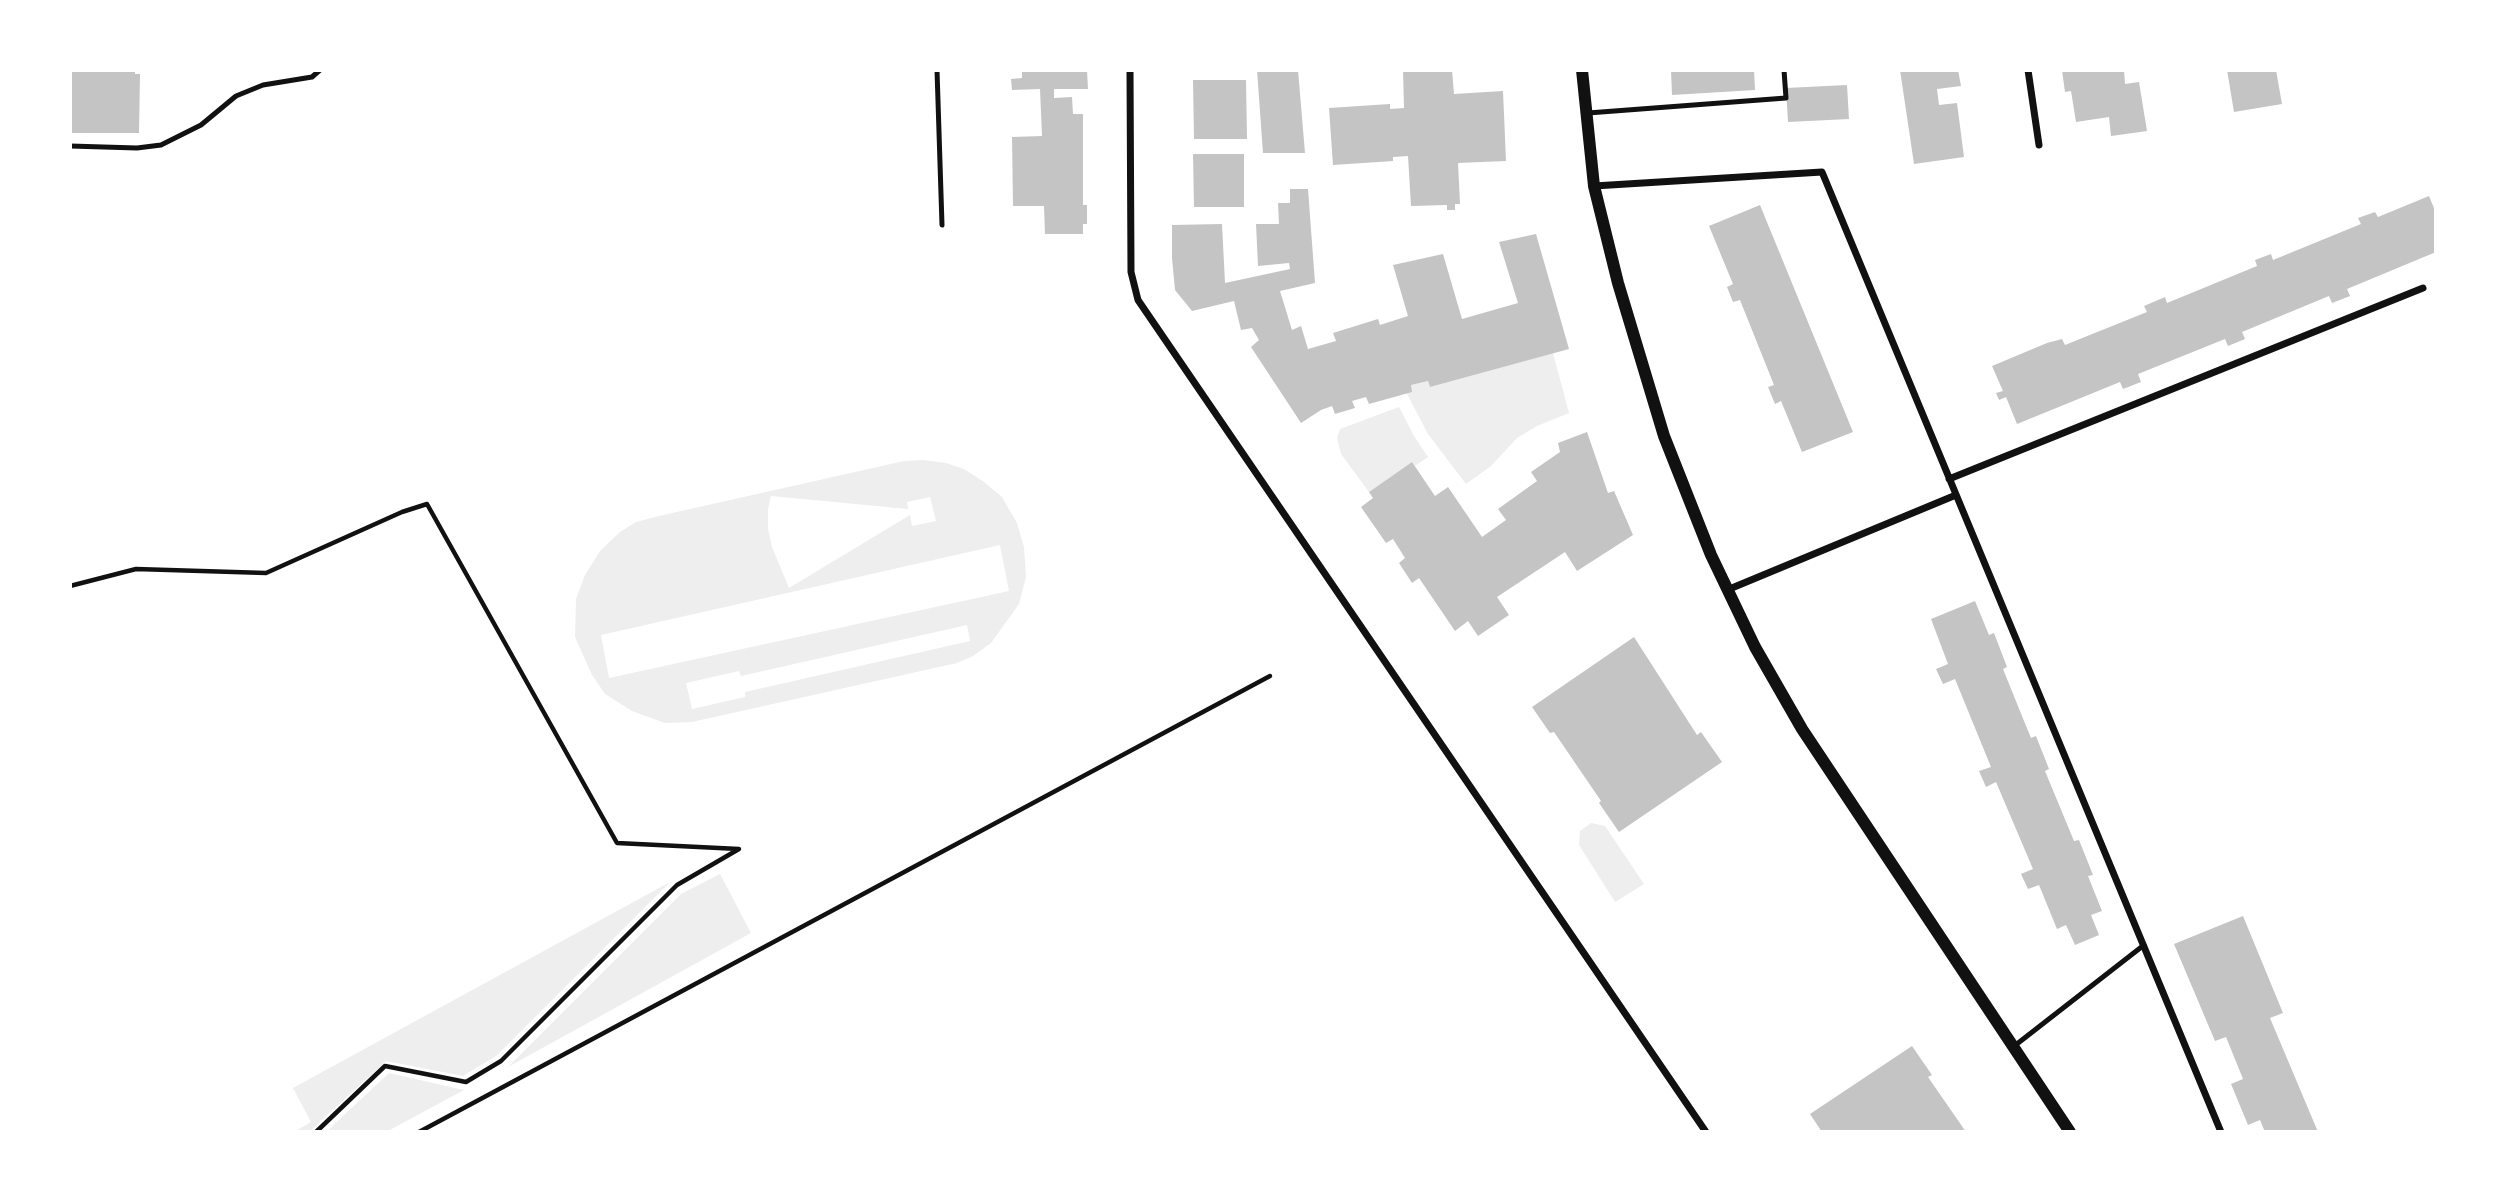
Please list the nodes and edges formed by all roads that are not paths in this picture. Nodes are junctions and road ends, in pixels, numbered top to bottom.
1 (320, 70) edge
2 (937, 70) edge
3 (1130, 70) edge
4 (1582, 70) edge
5 (1784, 70) edge
6 (2028, 70) edge
7 (1585, 113) junction
8 (2039, 145) dead end
9 (70, 146) edge
10 (1594, 186) junction
11 (942, 225) dead end
12 (2423, 288) dead end
13 (1949, 479) junction
14 (1956, 495) junction
15 (1727, 590) junction
16 (2144, 945) junction
17 (2013, 1047) junction
18 (1706, 1132) edge
19 (2070, 1132) edge
20 (2221, 1132) edge

1 - 9 lane
2 - 11 lane
3 - 18 street
4 - 7 street
5 - 7 lane
6 - 8 street
7 - 10 street
10 - 13 street
10 - 15 street
12 - 13 street
13 - 14 street
14 - 15 street
14 - 16 street
15 - 17 street
16 - 17 lane
16 - 20 street
17 - 19 street

